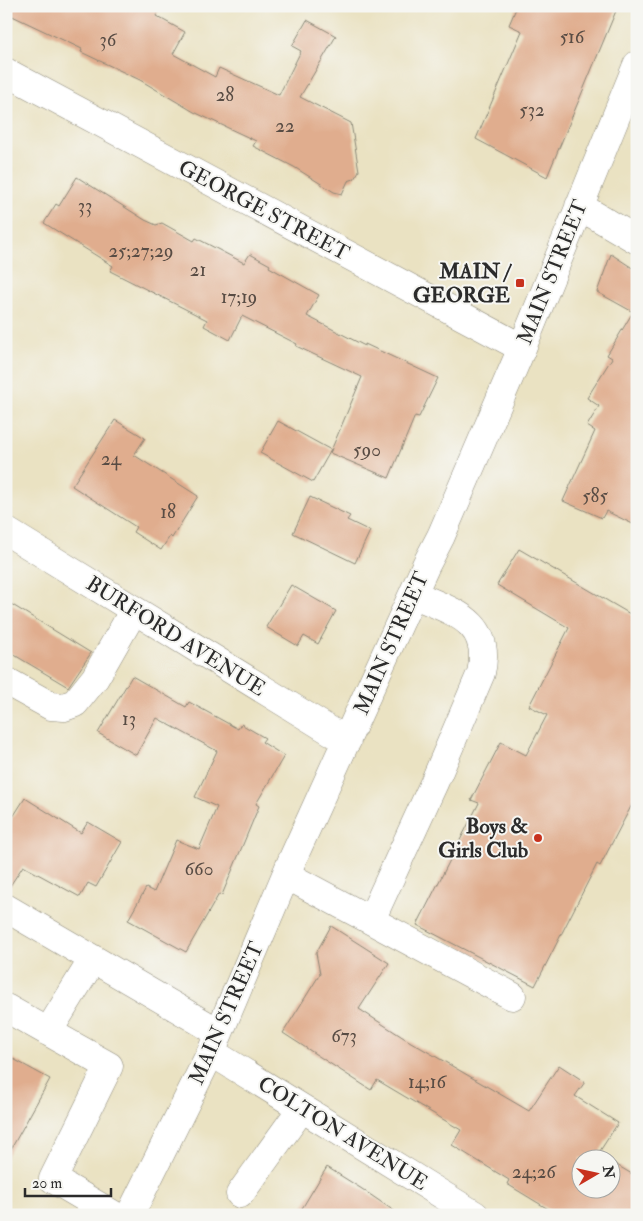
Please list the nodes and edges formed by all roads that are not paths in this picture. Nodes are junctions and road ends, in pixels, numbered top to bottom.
1 (637, 65) edge
2 (6, 72) edge
3 (579, 206) junction
4 (637, 240) edge
5 (522, 348) junction
6 (6, 531) edge
7 (413, 594) junction
8 (134, 610) junction
9 (6, 681) edge
10 (347, 741) junction
11 (286, 875) junction
12 (6, 908) edge
13 (371, 920) junction
14 (93, 959) junction
15 (512, 996) dead end
16 (6, 1008) edge
17 (48, 1032) junction
18 (215, 1042) junction
19 (302, 1108) junction
20 (240, 1194) dead end
21 (114, 1215) edge
22 (130, 1215) edge
23 (475, 1215) edge

1 - 3 street, MAIN STREET
2 - 5 street, GEORGE STREET
3 - 4 street
3 - 5 street, MAIN STREET
5 - 7 street, MAIN STREET
6 - 8 street, BURFORD AVENUE
7 - 10 street, MAIN STREET
7 - 13 street
8 - 9 street
8 - 10 street, BURFORD AVENUE
10 - 11 street, MAIN STREET
11 - 13 street
11 - 18 street, MAIN STREET
12 - 14 street, COLTON AVENUE
13 - 15 street
14 - 17 street
14 - 18 street, COLTON AVENUE
16 - 17 street
17 - 21 street
18 - 19 street, COLTON AVENUE
18 - 22 street, MAIN STREET
19 - 20 street
19 - 23 street, COLTON AVENUE

